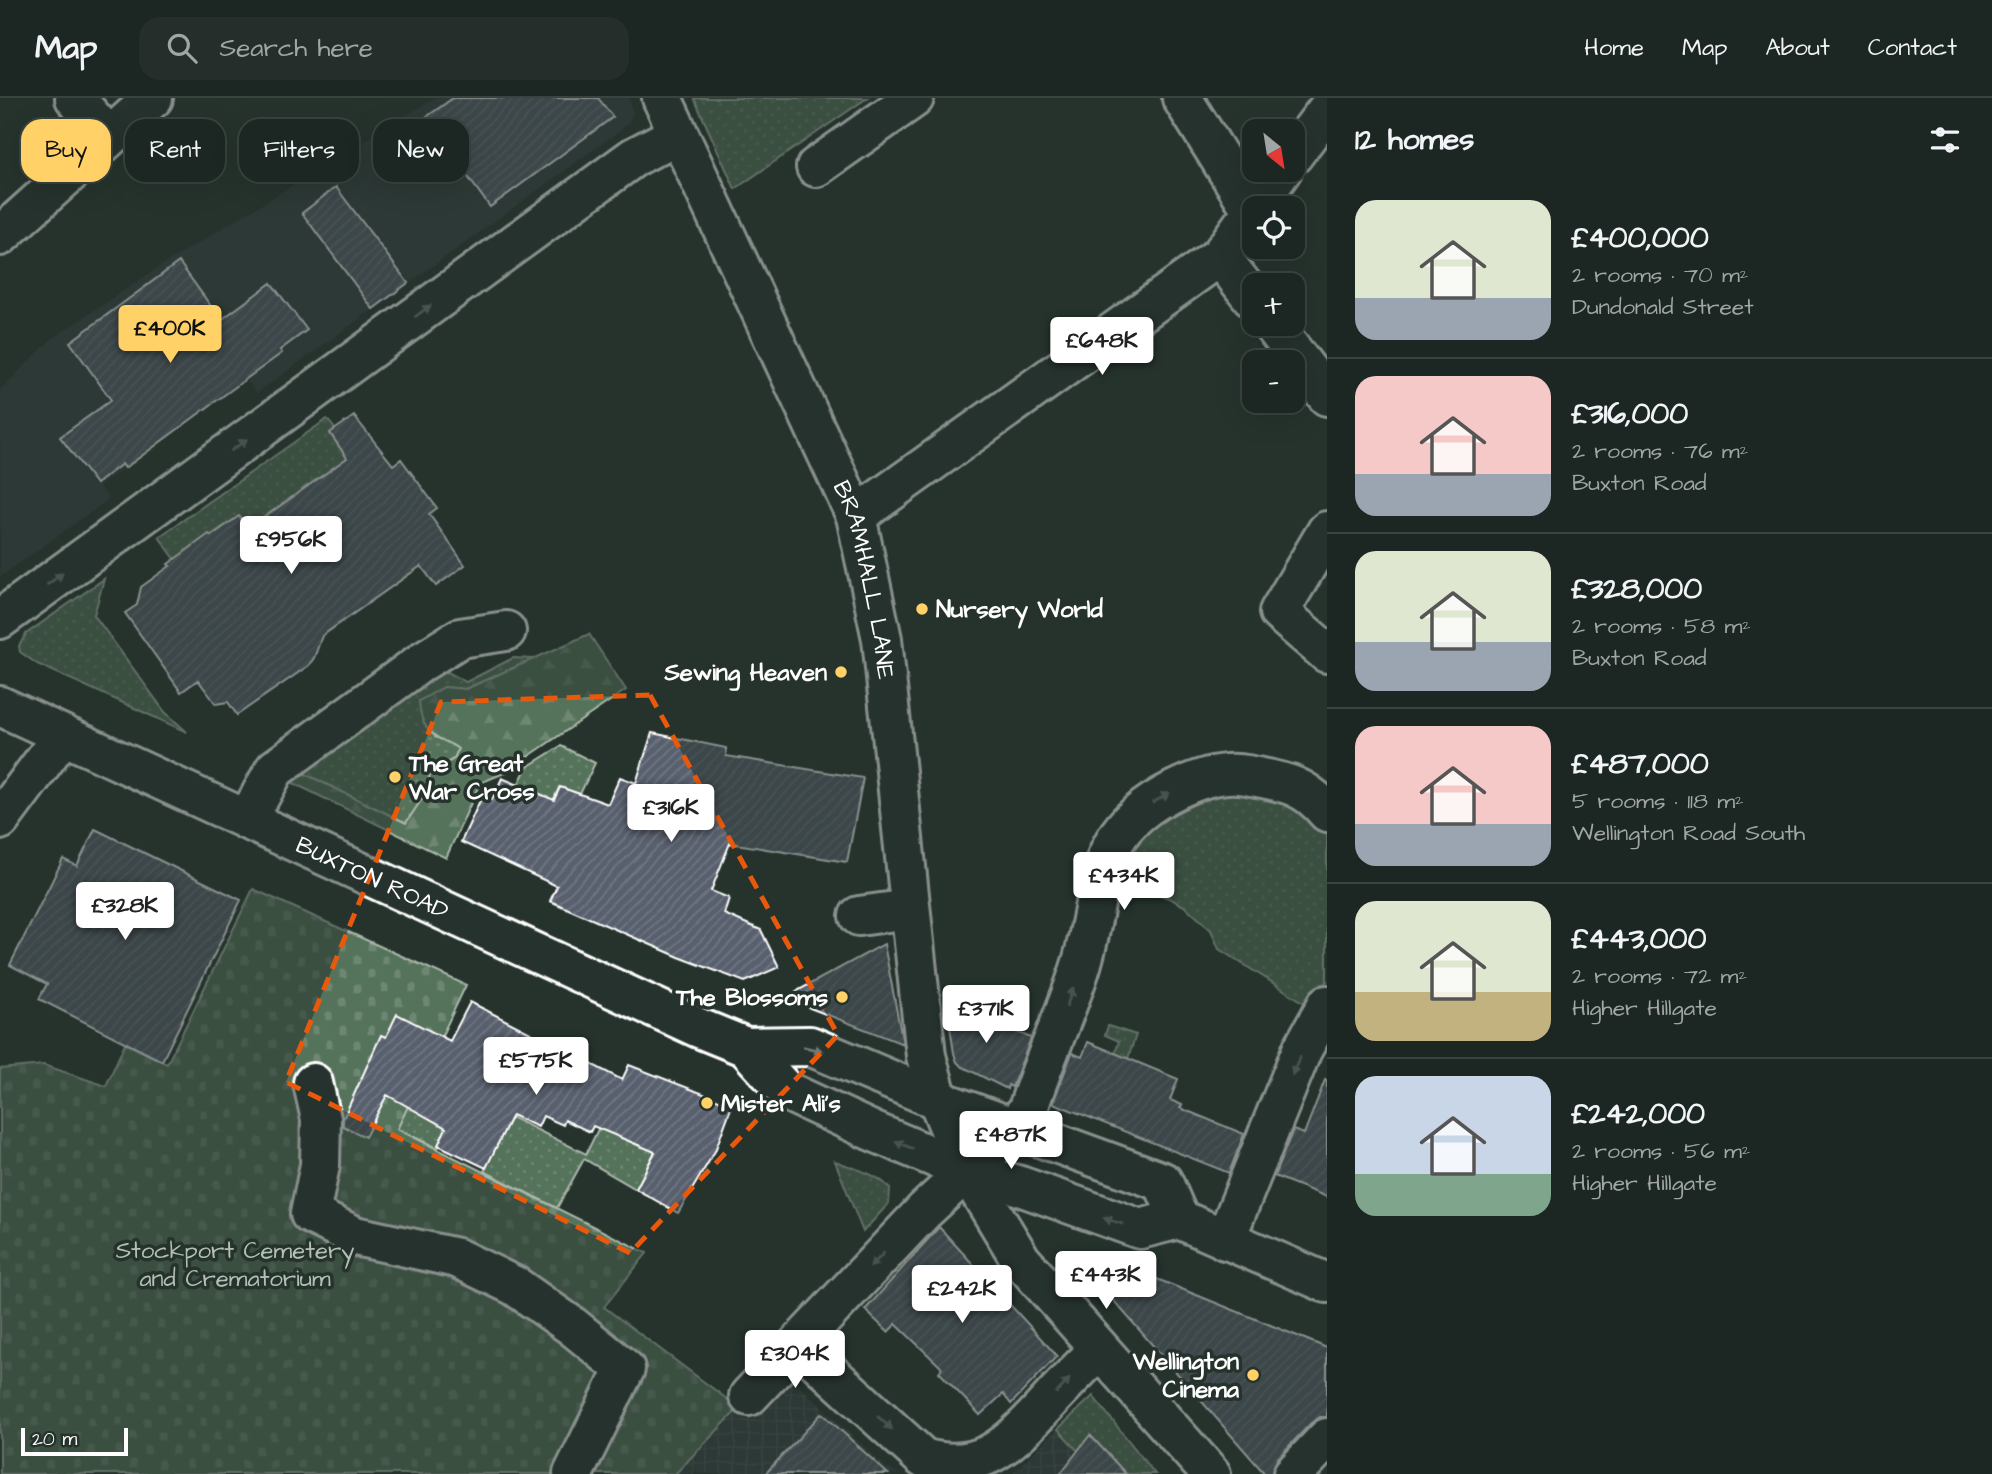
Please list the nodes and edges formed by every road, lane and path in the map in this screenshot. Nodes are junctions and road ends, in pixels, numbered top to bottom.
1 (75, 98) edge
2 (153, 98) edge
3 (662, 98) edge
4 (914, 98) edge
5 (1182, 98) edge
6 (1327, 110) edge
7 (93, 119) edge
8 (678, 134) junction
9 (111, 135) edge
10 (1306, 138) edge
11 (816, 167) dead end
12 (59, 182) edge
13 (1243, 196) edge
14 (1242, 224) edge
15 (0, 236) edge
16 (1220, 256) junction
17 (1242, 284) edge
18 (1281, 336) edge
19 (1327, 396) edge
20 (856, 516) junction
21 (1327, 531) edge
22 (0, 619) edge
23 (506, 631) dead end
24 (1327, 653) edge
25 (0, 706) edge
26 (63, 735) junction
27 (1327, 812) edge
28 (0, 820) edge
29 (247, 820) junction
30 (910, 909) junction
31 (859, 916) dead end
32 (1327, 1005) edge
33 (746, 1047) junction
34 (313, 1083) dead end
35 (938, 1100) junction
36 (1015, 1127) junction
37 (967, 1171) junction
38 (1179, 1220) junction
39 (1225, 1240) junction
40 (1327, 1283) edge
41 (798, 1344) junction
42 (1100, 1349) junction
43 (749, 1396) dead end
44 (1327, 1438) edge
45 (573, 1474) edge
46 (1211, 1474) edge
47 (1293, 1474) edge

1 - 7 main road
2 - 9 main road
3 - 8 main road, BRAMHALL LANE
4 - 11 main road
5 - 13 main road
6 - 10 main road
8 - 20 main road, BRAMHALL LANE
22 -> 8 main road
12 - 15 main road
14 - 16 main road
16 - 17 main road
16 - 20 main road
18 - 19 main road
20 - 30 main road, BRAMHALL LANE
21 - 24 main road
23 - 29 main road
25 - 26 main road, BUXTON ROAD
26 - 28 main road
26 - 29 main road, BUXTON ROAD
36 -> 27 main road
29 - 33 main road, BUXTON ROAD
30 - 31 main road
30 - 35 main road, BRAMHALL LANE
32 -> 39 main road
33 -> 35 main road, BUXTON ROAD
37 -> 33 main road, BUXTON ROAD
34 - 45 main road
35 - 36 main road, BUXTON ROAD
35 - 37 main road, BRAMHALL LANE
36 - 37 main road
36 - 38 main road, BUXTON ROAD
38 -> 37 main road, BUXTON ROAD
37 -> 41 main road
37 - 42 main road, BRAMHALL LANE
38 - 39 main road
39 - 40 main road
41 -> 42 main road
41 - 43 main road
42 - 46 main road, BRAMHALL LANE
44 - 47 main road

